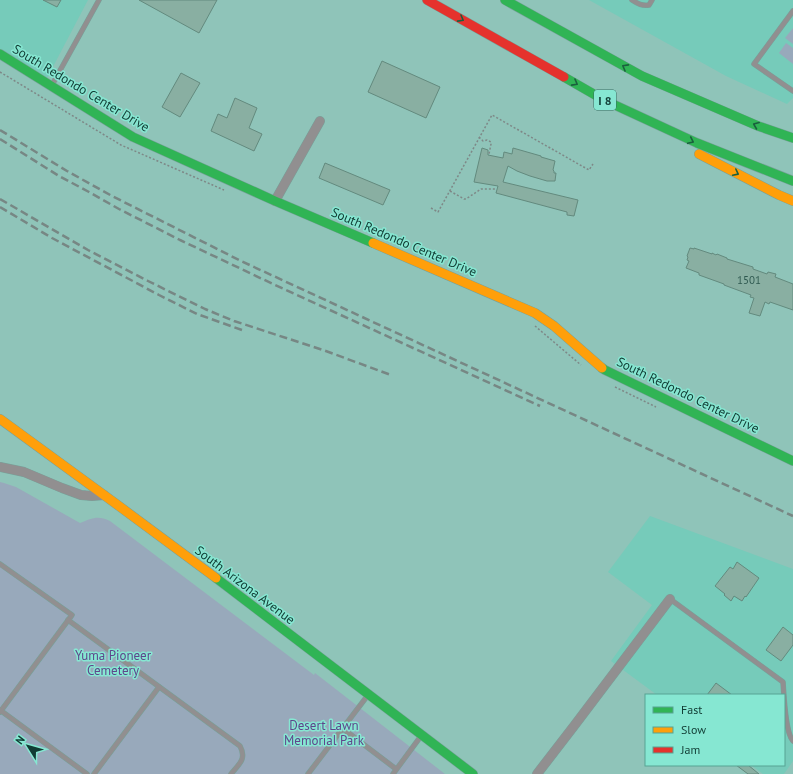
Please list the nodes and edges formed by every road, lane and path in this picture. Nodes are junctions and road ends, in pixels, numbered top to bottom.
1 (99, 0) edge
2 (427, 0) edge
3 (505, 0) edge
4 (632, 0) edge
5 (652, 0) edge
6 (793, 12) edge
7 (0, 54) edge
8 (0, 72) edge
9 (642, 76) junction
10 (52, 86) junction
11 (793, 91) edge
12 (604, 100) junction
13 (747, 111) dead end
14 (320, 121) dead end
15 (480, 137) junction
16 (793, 138) edge
17 (489, 154) dead end
18 (593, 164) dead end
19 (793, 181) edge
20 (496, 189) dead end
21 (224, 190) dead end
22 (449, 190) junction
23 (275, 201) junction
24 (793, 201) edge
25 (431, 208) dead end
26 (531, 322) dead end
27 (584, 367) dead end
28 (612, 385) dead end
29 (660, 409) dead end
30 (0, 419) edge
31 (793, 461) edge
32 (0, 467) edge
33 (104, 495) junction
34 (0, 564) edge
35 (670, 599) joint
36 (68, 620) junction
37 (159, 687) junction
38 (369, 694) junction
39 (784, 694) edge
40 (785, 700) edge
41 (0, 711) edge
42 (342, 728) junction
43 (422, 735) junction
44 (793, 741) edge
45 (396, 769) junction
46 (87, 774) edge
47 (94, 774) edge
48 (231, 774) edge
49 (308, 774) edge
50 (393, 774) edge
51 (473, 774) edge
52 (537, 774) edge

1 - 10 lane
2 -> 12 main road, I 8
9 -> 3 main road
4 - 5 lane
6 - 11 lane
7 - 10 main road, South Redondo Center Drive
8 - 21 path
9 - 13 main road
16 -> 9 main road
10 - 23 main road, South Redondo Center Drive
12 -> 19 main road, I 8
12 -> 24 main road
14 - 23 street
15 - 17 path
15 - 18 path
15 - 22 path
20 - 22 path
22 - 25 path
23 - 31 main road, South Redondo Center Drive
26 - 27 path
28 - 29 path
30 - 33 main road, South Arizona Avenue
32 - 33 street
33 - 38 main road, South Arizona Avenue
34 - 36 lane
35 - 39 lane
35 - 52 street
36 - 37 lane
36 - 41 lane
37 - 47 lane
37 - 48 lane
38 - 42 lane
38 - 43 main road, South Arizona Avenue
40 - 44 lane
41 - 46 lane
42 - 45 lane
42 - 49 lane
43 - 45 lane
43 - 51 main road, South Arizona Avenue
45 - 50 lane

